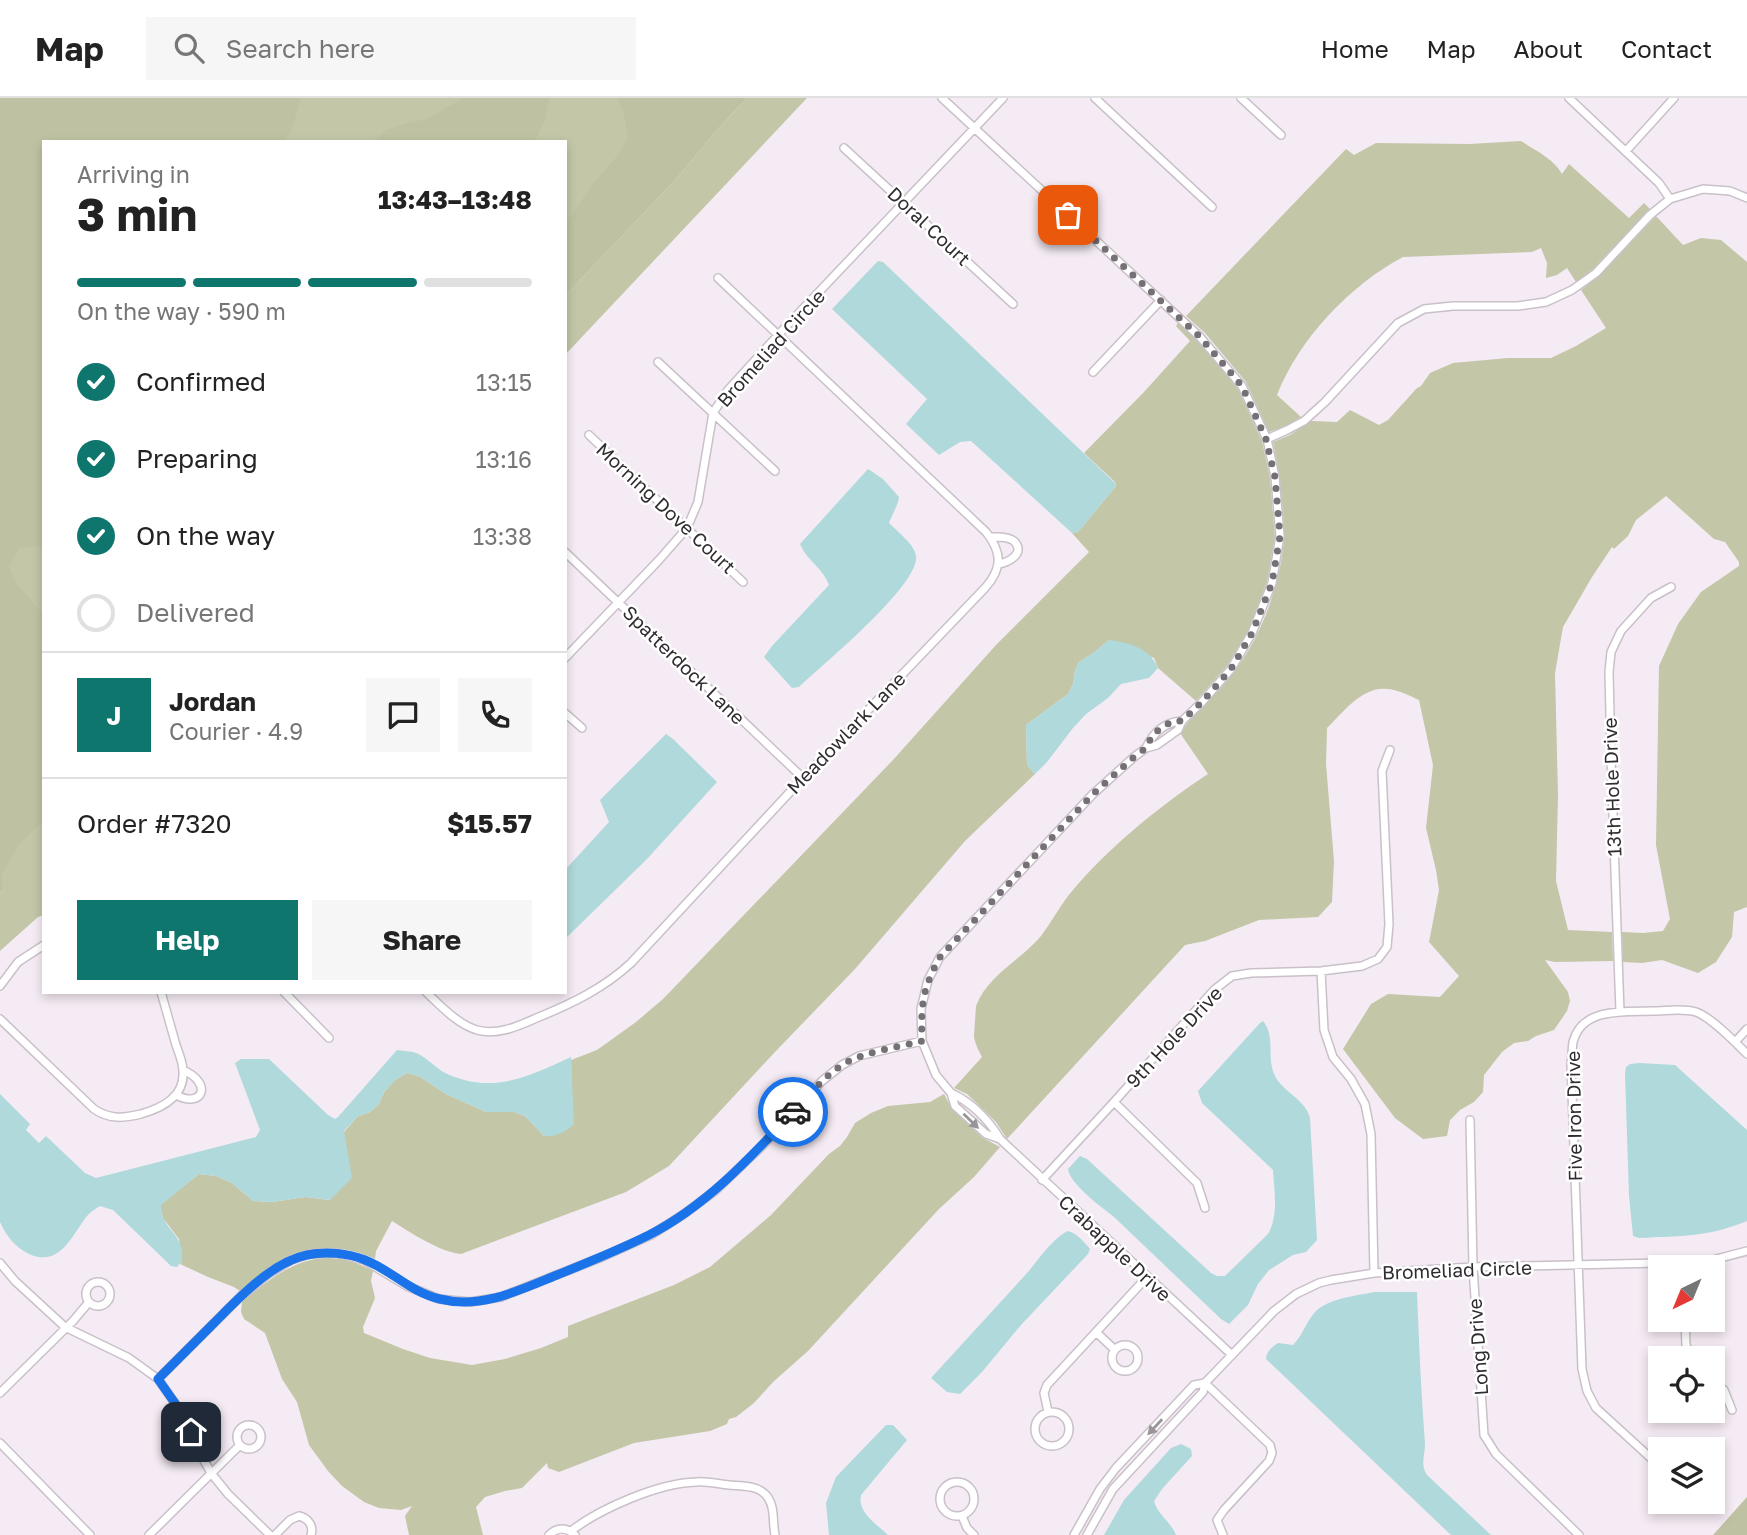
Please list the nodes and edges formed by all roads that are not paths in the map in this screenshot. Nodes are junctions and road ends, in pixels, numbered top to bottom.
1 (942, 98) edge
2 (1003, 98) edge
3 (1095, 98) edge
4 (1241, 98) edge
5 (1569, 98) edge
6 (1674, 98) edge
7 (975, 130) junction
8 (1281, 135) dead end
9 (844, 148) dead end
10 (1626, 150) junction
11 (1747, 198) edge
12 (1671, 199) junction
13 (904, 204) junction
14 (1212, 207) dead end
15 (718, 278) dead end
16 (1161, 300) junction
17 (1013, 304) dead end
18 (778, 335) junction
19 (658, 362) dead end
20 (1093, 373) dead end
21 (713, 413) junction
22 (589, 435) dead end
23 (1266, 439) junction
24 (775, 471) dead end
25 (687, 528) junction
26 (990, 537) junction
27 (567, 554) edge
28 (999, 564) junction
29 (743, 582) dead end
30 (1671, 587) dead end
31 (618, 602) junction
32 (567, 655) edge
33 (567, 715) edge
34 (582, 728) dead end
35 (1390, 750) dead end
36 (803, 778) junction
37 (42, 945) edge
38 (1321, 971) junction
39 (0, 986) edge
40 (162, 994) edge
41 (286, 994) edge
42 (428, 994) edge
43 (1620, 1012) junction
44 (0, 1019) edge
45 (1747, 1029) edge
46 (329, 1038) dead end
47 (922, 1041) junction
48 (1735, 1042) junction
49 (1747, 1054) edge
50 (183, 1070) junction
51 (176, 1095) junction
52 (1114, 1102) junction
53 (1470, 1120) dead end
54 (1042, 1180) junction
55 (1205, 1209) dead end
56 (1747, 1251) edge
57 (1726, 1256) edge
58 (0, 1263) edge
59 (1648, 1265) edge
60 (1578, 1266) junction
61 (1473, 1267) junction
62 (1374, 1273) junction
63 (1147, 1277) junction
64 (89, 1302) dead end
65 (65, 1327) junction
66 (1096, 1332) junction
67 (1115, 1350) dead end
68 (1232, 1356) junction
69 (158, 1379) junction
70 (1205, 1383) junction
71 (1725, 1392) edge
72 (0, 1393) edge
73 (1732, 1410) dead end
74 (1048, 1412) junction
75 (0, 1443) edge
76 (240, 1445) dead end
77 (1648, 1456) edge
78 (211, 1473) junction
79 (962, 1516) junction
80 (573, 1533) edge
81 (90, 1535) edge
82 (149, 1535) edge
83 (273, 1535) edge
84 (312, 1535) edge
85 (549, 1535) edge
86 (775, 1535) edge
87 (974, 1535) edge
88 (1074, 1535) edge
89 (1087, 1535) edge
90 (1223, 1535) edge
91 (1579, 1535) edge

1 - 7 street, Crabapple Drive
2 - 7 street, Bromeliad Circle
3 - 14 street
4 - 8 street
5 - 10 street
6 - 10 street
7 - 13 street, Bromeliad Circle
7 - 16 street, Crabapple Drive
9 - 13 street, Doral Court
10 - 12 street
11 - 12 street
12 - 23 street
13 - 17 street, Doral Court
13 - 18 street, Bromeliad Circle
15 - 18 street
16 - 20 street
16 - 23 street, Crabapple Drive
18 - 21 street, Bromeliad Circle
18 - 26 street
19 - 21 street
21 - 24 street
21 - 25 street, Bromeliad Circle
22 - 25 street, Morning Dove Court
23 - 47 street, Crabapple Drive
25 - 29 street, Morning Dove Court
25 - 31 street, Bromeliad Circle
26 - 28 street
26 - 28 street, Meadowlark Lane
27 - 31 street, Spatterdock Lane
28 - 36 street, Meadowlark Lane
30 - 43 street, 13th Hole Drive
31 - 32 street, Bromeliad Circle
31 - 36 street, Spatterdock Lane
33 - 34 street
35 - 38 street, 9th Hole Drive
36 - 42 street, Meadowlark Lane
37 - 39 street
38 - 52 street, 9th Hole Drive
38 - 62 street
40 - 50 street
41 - 46 street
43 - 48 street, Five Iron Drive
43 - 60 street, Five Iron Drive
44 - 51 street
45 - 48 street
47 - 54 street, Crabapple Drive
47 - 69 street
48 - 49 street, Five Iron Drive
50 - 51 street
50 - 51 street
52 - 54 street, 9th Hole Drive
52 - 55 street
53 - 61 street, Long Drive
54 - 63 street, Crabapple Drive
56 - 57 street, Bromeliad Circle
58 - 65 street
59 - 60 street, Bromeliad Circle
60 - 61 street, Bromeliad Circle
60 - 77 street, Five Iron Drive
61 - 62 street, Bromeliad Circle
61 - 91 street, Long Drive
62 - 68 street, Bromeliad Circle
63 - 66 street
63 - 68 street, Crabapple Drive
64 - 65 street
65 - 69 street
65 - 72 street
66 - 67 street
66 - 74 street
68 - 70 street, Bromeliad Circle
69 - 78 street
70 -> 88 street, Bromeliad Circle
70 - 89 street, Bromeliad Circle
70 - 90 street
71 - 73 street
74 - 74 street
75 - 81 street
76 - 78 street
78 - 82 street
78 - 83 street
79 - 79 street
79 - 87 street
80 - 85 street
80 - 86 street
83 - 84 street

